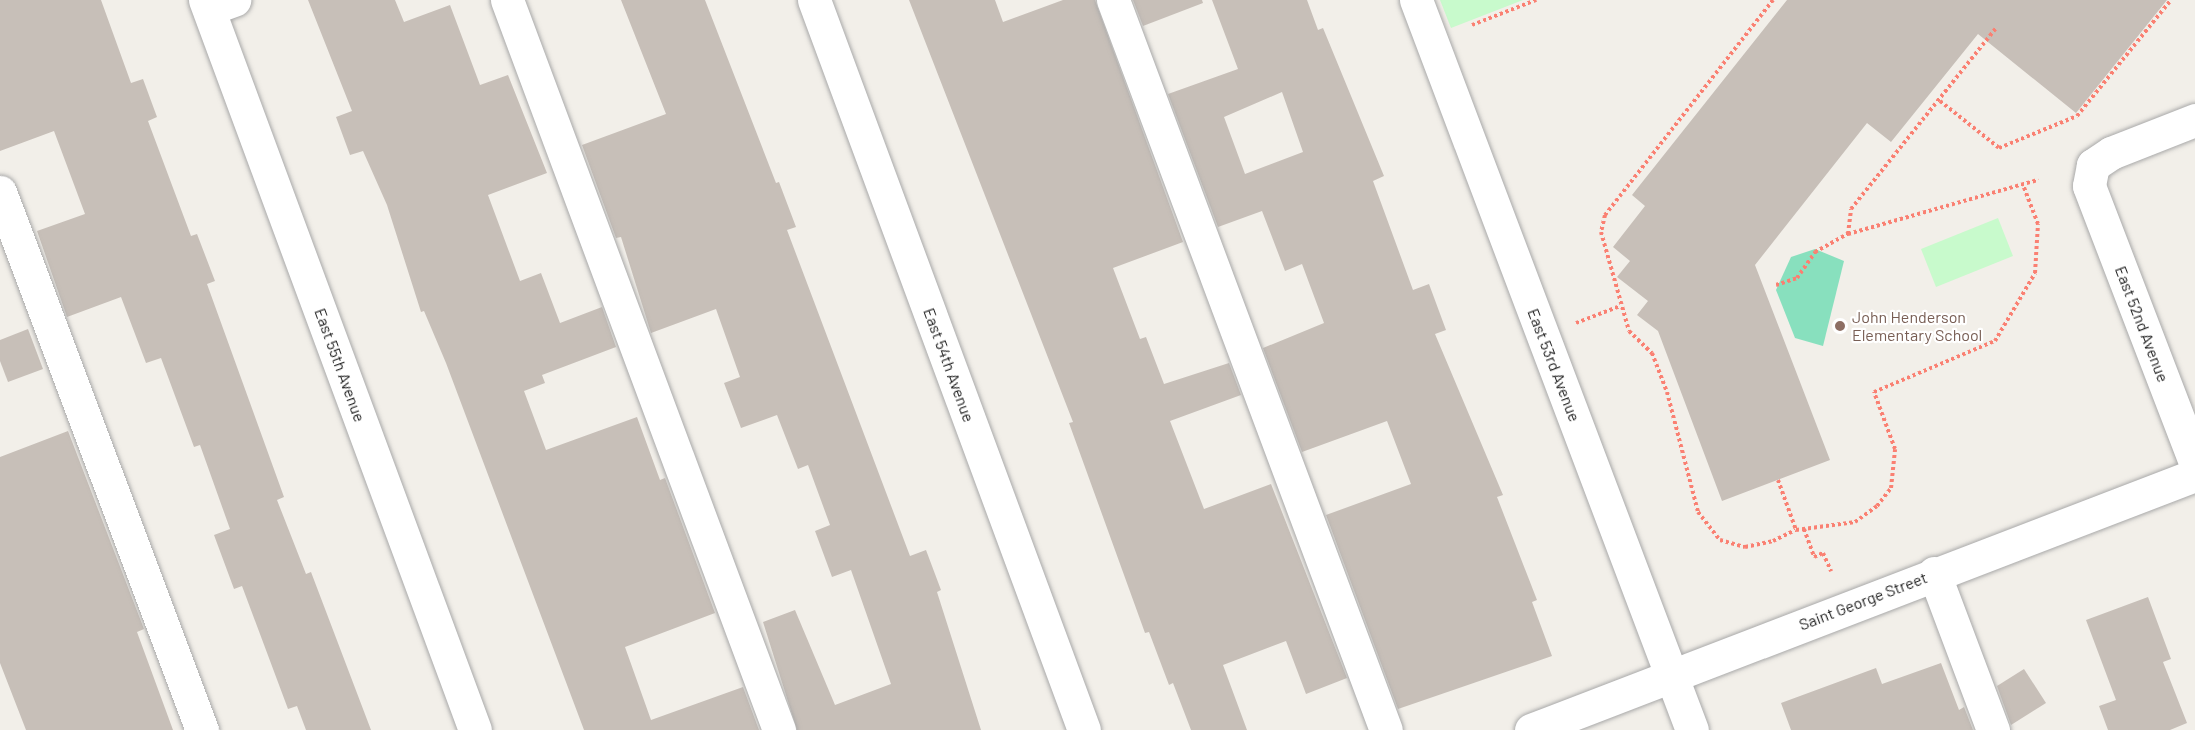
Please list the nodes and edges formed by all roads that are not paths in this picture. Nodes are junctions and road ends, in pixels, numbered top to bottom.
1 (507, 0) edge
2 (814, 0) edge
3 (1113, 0) edge
4 (1416, 0) edge
5 (216, 3) edge
6 (2195, 120) edge
7 (0, 192) edge
8 (2195, 462) edge
9 (2195, 475) edge
10 (1934, 573) junction
11 (1671, 675) junction
12 (202, 730) edge
13 (475, 730) edge
14 (779, 730) edge
15 (1084, 730) edge
16 (1386, 730) edge
17 (1532, 730) edge
18 (1692, 730) edge
19 (1993, 730) edge

1 - 14 street
2 - 15 street, East 54th Avenue
3 - 16 street
4 - 11 street, East 53rd Avenue
5 - 13 street, East 55th Avenue
6 - 8 street, East 52nd Avenue
7 - 12 street
9 - 10 street, Saint George Street
10 - 11 street, Saint George Street
10 - 19 street
11 - 17 street, Saint George Street
11 - 18 street, East 53rd Avenue

